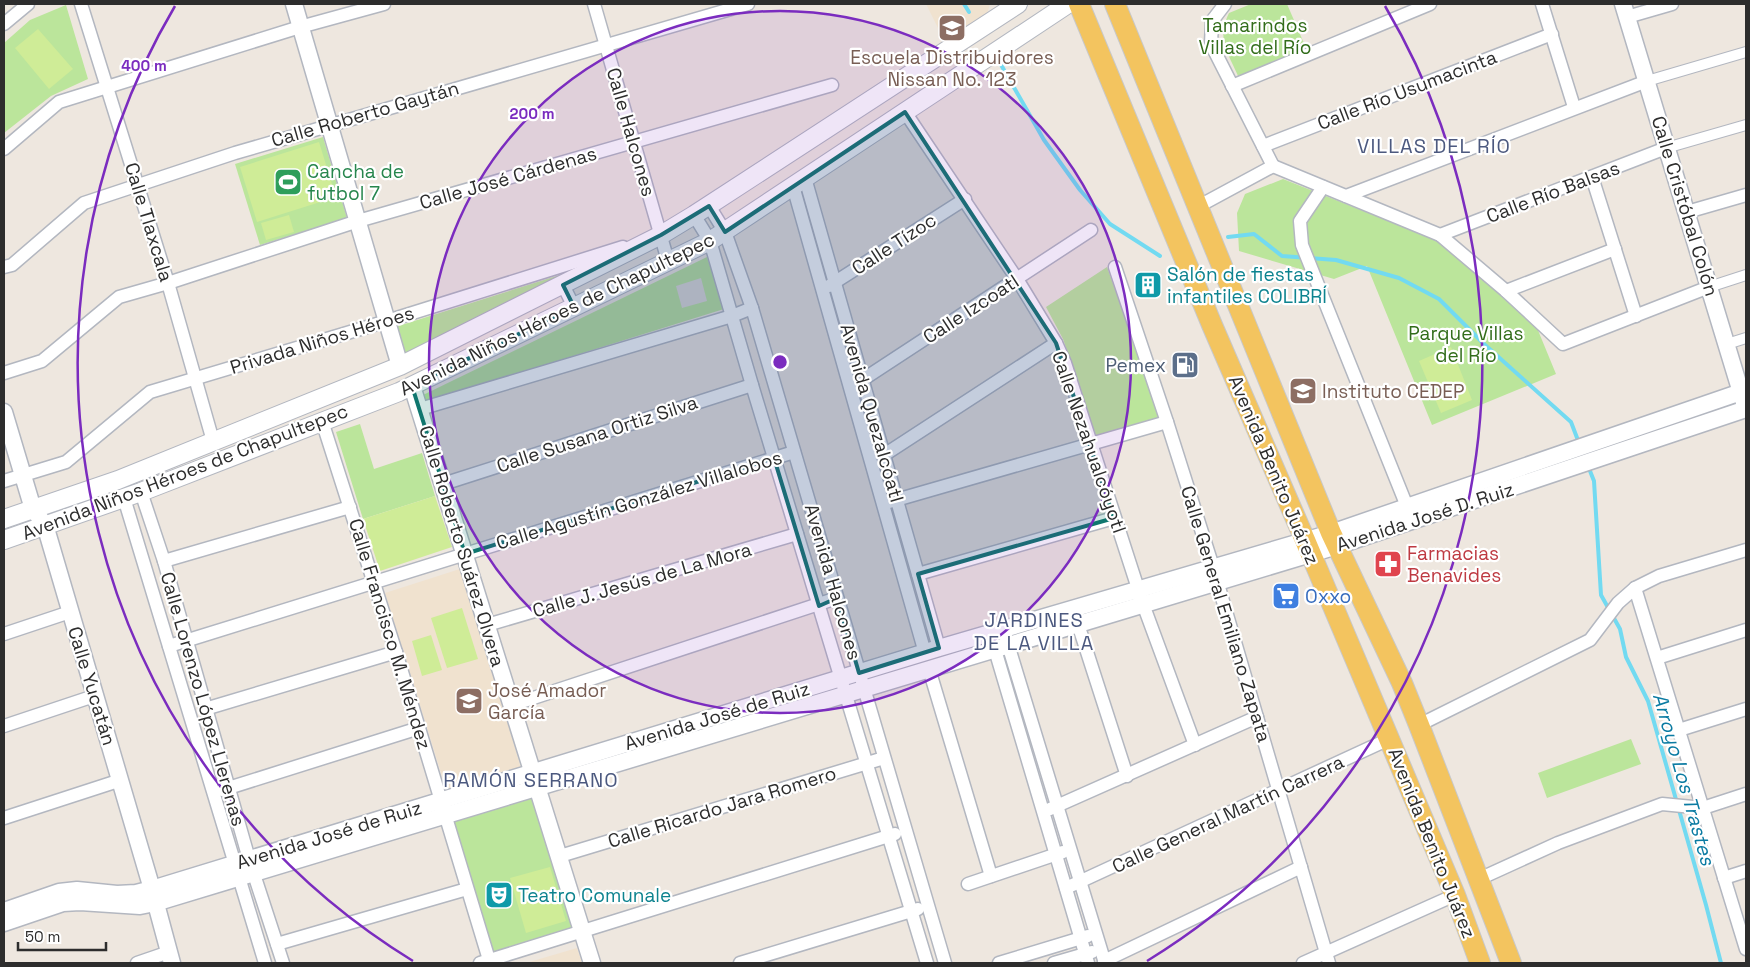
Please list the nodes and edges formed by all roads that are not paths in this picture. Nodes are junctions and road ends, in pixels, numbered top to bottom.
1 (28, 4) edge
2 (81, 4) edge
3 (294, 4) edge
4 (384, 4) edge
5 (594, 4) edge
6 (748, 4) edge
7 (1018, 4) edge
8 (1068, 4) edge
9 (1078, 4) edge
10 (1115, 4) edge
11 (1225, 4) edge
12 (1430, 4) edge
13 (1542, 4) edge
14 (1672, 4) edge
15 (1625, 11) edge
16 (4, 24) edge
17 (300, 27) junction
18 (1552, 34) junction
19 (606, 44) junction
20 (1746, 52) edge
21 (1647, 80) junction
22 (832, 85) dead end
23 (1232, 86) junction
24 (107, 88) junction
25 (1574, 108) junction
26 (905, 112) junction
27 (329, 124) junction
28 (1746, 126) edge
29 (634, 142) junction
30 (1263, 146) junction
31 (1666, 148) junction
32 (4, 149) edge
33 (1273, 166) junction
34 (1592, 177) junction
35 (799, 182) junction
36 (137, 185) junction
37 (1323, 186) junction
38 (1746, 195) edge
39 (1346, 196) junction
40 (965, 199) junction
41 (1198, 206) junction
42 (702, 211) junction
43 (1687, 212) junction
44 (358, 221) junction
45 (1091, 230) dead end
46 (661, 235) junction
47 (1440, 235) junction
48 (717, 236) junction
49 (1615, 249) junction
50 (668, 261) junction
51 (4, 267) edge
52 (1115, 267) dead end
53 (1746, 275) edge
54 (1017, 279) junction
55 (168, 282) junction
56 (835, 282) junction
57 (563, 284) junction
58 (1709, 287) junction
59 (822, 290) junction
60 (1506, 291) junction
61 (574, 307) junction
62 (752, 308) junction
63 (1243, 314) junction
64 (732, 316) junction
65 (1636, 316) junction
66 (387, 321) junction
67 (1212, 325) junction
68 (1746, 338) edge
69 (1056, 344) junction
70 (1727, 344) junction
71 (400, 366) junction
72 (4, 373) edge
73 (194, 379) junction
74 (862, 380) junction
75 (752, 385) junction
76 (412, 386) junction
77 (850, 388) junction
78 (1744, 392) edge
79 (420, 409) junction
80 (1746, 409) edge
81 (4, 412) edge
82 (322, 421) junction
83 (1167, 422) junction
84 (213, 442) junction
85 (1092, 444) junction
86 (794, 452) junction
87 (884, 455) junction
88 (774, 458) junction
89 (23, 475) junction
90 (4, 481) edge
91 (443, 484) junction
92 (141, 492) junction
93 (124, 498) junction
94 (897, 500) junction
95 (883, 504) junction
96 (350, 507) junction
97 (33, 508) junction
98 (1410, 514) junction
99 (1114, 518) junction
100 (4, 519) edge
101 (45, 525) junction
102 (797, 534) junction
103 (4, 540) edge
104 (1334, 540) junction
105 (1308, 547) junction
106 (1746, 550) edge
107 (465, 554) junction
108 (164, 561) junction
109 (918, 574) junction
110 (1215, 575) junction
111 (374, 583) junction
112 (1635, 588) junction
113 (1141, 597) junction
114 (837, 598) junction
115 (819, 606) junction
116 (70, 612) junction
117 (1078, 624) junction
118 (487, 625) junction
119 (1746, 630) edge
120 (4, 634) edge
121 (999, 639) junction
122 (186, 641) junction
123 (169, 646) junction
124 (396, 652) junction
125 (931, 657) junction
126 (1657, 658) junction
127 (861, 681) junction
128 (843, 686) junction
129 (94, 696) junction
130 (512, 705) junction
131 (1746, 709) edge
132 (205, 710) junction
133 (1257, 717) junction
134 (1419, 725) junction
135 (4, 726) edge
136 (419, 728) junction
137 (1679, 730) junction
138 (1390, 740) junction
139 (1195, 745) junction
140 (884, 758) junction
141 (866, 764) junction
142 (1126, 776) junction
143 (120, 780) junction
144 (536, 780) junction
145 (229, 788) junction
146 (1278, 790) junction
147 (213, 794) junction
148 (1746, 794) edge
149 (1057, 806) junction
150 (444, 808) junction
151 (1703, 808) junction
152 (1043, 812) junction
153 (4, 818) edge
154 (906, 831) junction
155 (888, 836) junction
156 (1070, 849) junction
157 (1056, 854) junction
158 (560, 856) junction
159 (1301, 867) junction
160 (244, 868) junction
161 (1746, 871) edge
162 (991, 876) junction
163 (1724, 878) junction
164 (1479, 879) junction
165 (1080, 882) junction
166 (968, 884) dead end
167 (467, 888) junction
168 (1066, 888) junction
169 (1455, 895) junction
170 (154, 896) junction
171 (928, 906) junction
172 (4, 911) edge
173 (911, 911) junction
174 (4, 923) edge
175 (583, 931) junction
176 (1096, 934) junction
177 (1081, 938) junction
178 (277, 944) junction
179 (1746, 945) edge
180 (170, 958) edge
181 (1087, 958) edge
182 (1103, 958) edge
183 (1328, 958) edge
184 (486, 962) edge
185 (137, 963) edge
186 (265, 963) edge
187 (283, 963) edge
188 (592, 963) edge
189 (740, 963) edge
190 (927, 963) edge
191 (945, 963) edge
192 (998, 963) edge
193 (1054, 963) edge
194 (1303, 963) edge
195 (1480, 963) edge
196 (1511, 963) edge

1 - 16 street
2 - 24 street, Calle Tlaxcala
3 - 17 street
4 - 17 street
5 - 19 street, Calle Halcones
6 - 19 street, Calle Roberto Gaytán
7 - 42 main road, Avenida Niños Héroes de Chapultepec
8 - 26 main road, Avenida Niños Héroes de Chapultepec
9 - 67 main road, Avenida Benito Juárez
10 - 41 main road, Avenida Benito Juárez
11 - 23 street
12 - 23 street
13 - 18 street
14 - 15 street
15 - 21 street, Calle Cristóbal Colón
17 - 24 street
17 - 27 street
18 - 25 street
18 - 30 street, Calle Río Usumacinta
19 - 27 street, Calle Roberto Gaytán
19 - 29 street, Calle Halcones
20 - 21 street
21 - 25 street
21 - 31 street, Calle Cristóbal Colón
22 - 29 street, Calle José Cárdenas
23 - 30 street
24 - 32 street
24 - 36 street, Calle Tlaxcala
25 - 39 street
26 - 35 main road, Avenida Niños Héroes de Chapultepec
26 - 40 street, Calle Nezahualcóyotl
27 - 36 street, Calle Roberto Gaytán
27 - 44 street
28 - 31 street
29 - 44 street, Calle José Cárdenas
29 - 46 street, Calle Halcones
30 - 33 street
31 - 34 street, Calle Río Balsas
31 - 43 street, Calle Cristóbal Colón
33 - 37 street
33 - 41 street
34 - 47 street, Calle Río Balsas
34 - 49 street
35 - 48 main road, Avenida Niños Héroes de Chapultepec
35 - 56 street, Avenida Quezalcóatl
35 - 59 street, Avenida Quezalcóatl
36 - 51 street, Calle Roberto Gaytán
36 - 55 street, Calle Tlaxcala
37 - 39 street
37 - 98 street
38 - 43 street
39 - 47 street
40 - 54 street, Calle Nezahualcóyotl
40 - 56 street, Calle Tízoc
41 - 63 main road, Avenida Benito Juárez
42 - 46 main road, Avenida Niños Héroes de Chapultepec
42 - 48 street, Avenida Halcones
43 - 58 street, Calle Cristóbal Colón
44 - 55 street, Calle José Cárdenas
44 - 66 street
45 - 54 street, Calle Izcoatl
46 - 50 street, Calle Halcones
46 - 57 main road, Avenida Niños Héroes de Chapultepec
46 - 66 street, Privada Niños Héroes
47 - 60 street
48 - 50 main road, Avenida Niños Héroes de Chapultepec
48 - 62 street, Avenida Halcones
48 - 64 street, Avenida Halcones
49 - 60 street
49 - 65 street
50 - 61 main road, Avenida Niños Héroes de Chapultepec
52 - 83 street, Calle General Emiliano Zapata
53 - 58 street
54 - 69 street, Calle Nezahualcóyotl
54 - 74 street, Calle Izcoatl
55 - 72 street, Calle José Cárdenas
55 - 73 street, Calle Tlaxcala
56 - 59 street, Calle Tízoc
56 - 74 street, Avenida Quezalcóatl
57 - 61 street
57 - 71 main road, Avenida Niños Héroes de Chapultepec
58 - 65 street
58 - 70 street, Calle Cristóbal Colón
59 - 77 street, Avenida Quezalcóatl
60 - 65 street
61 - 76 main road, Avenida Niños Héroes de Chapultepec
62 - 64 street
62 - 86 street, Avenida Halcones
63 - 67 main road
63 - 104 main road, Avenida Benito Juárez
64 - 75 street, Avenida Halcones
64 - 79 street
66 - 71 street
66 - 73 street, Privada Niños Héroes
67 - 105 main road, Avenida Benito Juárez
68 - 70 street
69 - 85 street, Calle Nezahualcóyotl
69 - 87 street
70 - 78 street, Calle Cristóbal Colón
71 - 84 main road, Avenida Niños Héroes de Chapultepec
73 - 84 street, Calle Tlaxcala
73 - 89 street, Privada Niños Héroes
74 - 77 street, Calle Izcoatl
74 - 87 street, Avenida Quezalcóatl
75 - 88 street, Avenida Halcones
75 - 91 street, Calle Susana Ortiz Silva
76 - 79 street, Calle Roberto Suárez Olvera
76 - 82 main road, Avenida Niños Héroes de Chapultepec
77 - 95 street, Avenida Quezalcóatl
78 - 80 street, Calle Cristóbal Colón
78 - 98 street, Avenida José D. Ruiz
79 - 91 street, Calle Roberto Suárez Olvera
80 - 98 street, Avenida José D. Ruiz
81 - 89 street, Calle Yucatán
82 - 92 main road, Avenida Niños Héroes de Chapultepec
82 - 96 street, Calle Francisco M. Méndez
83 - 85 street
83 - 110 street, Calle General Emiliano Zapata
84 - 97 main road, Avenida Niños Héroes de Chapultepec
85 - 94 street
85 - 99 street, Calle Nezahualcóyotl
86 - 88 street, Calle Agustín González Villalobos
86 - 114 street, Avenida Halcones
87 - 94 street, Avenida Quezalcóatl
88 - 102 street, Avenida Halcones
88 - 107 street, Calle Agustín González Villalobos
89 - 90 street, Privada Niños Héroes
89 - 97 street, Calle Yucatán
91 - 107 street, Calle Roberto Suárez Olvera
92 - 93 main road, Avenida Niños Héroes de Chapultepec
92 - 108 street, Calle Lorenzo López Llerenas
93 - 101 main road, Avenida Niños Héroes de Chapultepec
93 - 123 street, Calle Lorenzo López Llerenas
94 - 95 street
94 - 109 street, Avenida Quezalcóatl
95 - 125 street, Avenida Quezalcóatl
96 - 108 street
96 - 111 street, Calle Francisco M. Méndez
97 - 100 main road, Avenida Niños Héroes de Chapultepec
97 - 101 street, Calle Yucatán
98 - 104 street, Avenida José D. Ruiz
99 - 109 street
99 - 113 street, Calle Nezahualcóyotl
101 - 103 main road, Avenida Niños Héroes de Chapultepec
101 - 116 street, Calle Yucatán
102 - 115 street, Avenida Halcones
102 - 118 street, Calle J. Jesús de La Mora
104 - 105 street, Avenida José D. Ruiz
104 - 134 main road, Avenida Benito Juárez
105 - 110 street, Avenida José D. Ruiz
105 - 138 main road, Avenida Benito Juárez
106 - 112 street
107 - 111 street, Calle Agustín González Villalobos
107 - 118 street, Calle Roberto Suárez Olvera
108 - 122 street, Calle Lorenzo López Llerenas
109 - 125 street, Avenida Quezalcóatl
110 - 113 street, Avenida José D. Ruiz
110 - 133 street, Calle General Emiliano Zapata
111 - 122 street, Calle Agustín González Villalobos
111 - 124 street, Calle Francisco M. Méndez
112 - 126 street
112 - 134 street
113 - 117 street, Avenida José D. Ruiz
113 - 121 street, Avenida José D. Ruiz
113 - 139 street, Calle Nezahualcóyotl
114 - 115 street
114 - 127 street, Avenida Halcones
115 - 128 street, Avenida Halcones
115 - 130 street
116 - 120 street
116 - 129 street, Calle Yucatán
117 - 121 street, Avenida José D. Ruiz
117 - 142 street
118 - 130 street, Calle Roberto Suárez Olvera
119 - 126 street
121 - 125 street, Avenida José D. Ruiz
121 - 125 street, Avenida José D. Ruiz
121 - 149 street
121 - 152 street
122 - 123 street, Calle Agustín González Villalobos
122 - 132 street, Calle Lorenzo López Llerenas
123 - 147 street, Calle Lorenzo López Llerenas
124 - 132 street
124 - 136 street, Calle Francisco M. Méndez
125 - 127 street, Avenida José de Ruiz
125 - 162 street, Avenida Quezalcóatl
126 - 137 street
127 - 128 street, Avenida José de Ruiz
127 - 140 street, Avenida Halcones
128 - 141 street, Avenida Halcones
128 - 144 street, Avenida José de Ruiz
129 - 135 street
129 - 143 street, Calle Yucatán
130 - 144 street, Calle Roberto Suárez Olvera
131 - 137 street
132 - 145 street, Calle Lorenzo López Llerenas
133 - 139 street
133 - 146 street, Calle General Emiliano Zapata
134 - 164 main road, Avenida Benito Juárez
136 - 145 street
136 - 150 street, Calle Francisco M. Méndez
137 - 151 street
138 - 146 street, Calle General Martín Carrera
138 - 169 main road, Avenida Benito Juárez
139 - 142 street
140 - 141 street, Calle Ricardo Jara Romero
140 - 154 street, Avenida Halcones
141 - 155 street, Avenida Halcones
141 - 158 street, Calle Ricardo Jara Romero
142 - 149 street
143 - 153 street
143 - 170 street, Calle Yucatán
144 - 150 street, Avenida José de Ruiz
144 - 158 street, Calle Roberto Suárez Olvera
145 - 147 street
145 - 160 street, Calle Lorenzo López Llerenas
146 - 159 street, Calle General Emiliano Zapata
146 - 165 street, Calle General Martín Carrera
147 - 160 street, Calle Lorenzo López Llerenas
148 - 151 street
149 - 152 street
149 - 156 street
150 - 160 street, Avenida José de Ruiz
150 - 167 street, Calle Francisco M. Méndez
151 - 163 street
151 - 164 street
152 - 157 street
154 - 155 street
154 - 171 street, Avenida Halcones
155 - 173 street, Avenida Halcones
155 - 175 street
156 - 157 street
156 - 165 street
157 - 162 street
157 - 168 street
158 - 175 street, Calle Roberto Suárez Olvera
159 - 182 street
159 - 183 street, Calle General Emiliano Zapata
160 - 170 street, Avenida José de Ruiz
160 - 178 street, Calle Lorenzo López Llerenas
160 - 186 street, Calle Lorenzo López Llerenas
161 - 163 street
162 - 166 street
163 - 179 street
164 - 196 main road, Avenida Benito Juárez
165 - 168 street, Calle General Martín Carrera
165 - 176 street
167 - 178 street
167 - 184 street, Calle Francisco M. Méndez
168 - 177 street
169 - 183 street
169 - 195 main road, Avenida Benito Juárez
170 - 172 street, Avenida José de Ruiz
170 - 174 street, Avenida José de Ruiz
170 - 180 street, Calle Yucatán
171 - 173 street
171 - 191 street, Avenida Halcones
173 - 189 street
173 - 190 street, Avenida Halcones
175 - 184 street
175 - 188 street, Calle Roberto Suárez Olvera
176 - 177 street
176 - 182 street
177 - 181 street
177 - 192 street
178 - 187 street, Calle Lorenzo López Llerenas
180 - 185 street
181 - 182 street
181 - 193 street
183 - 194 street

